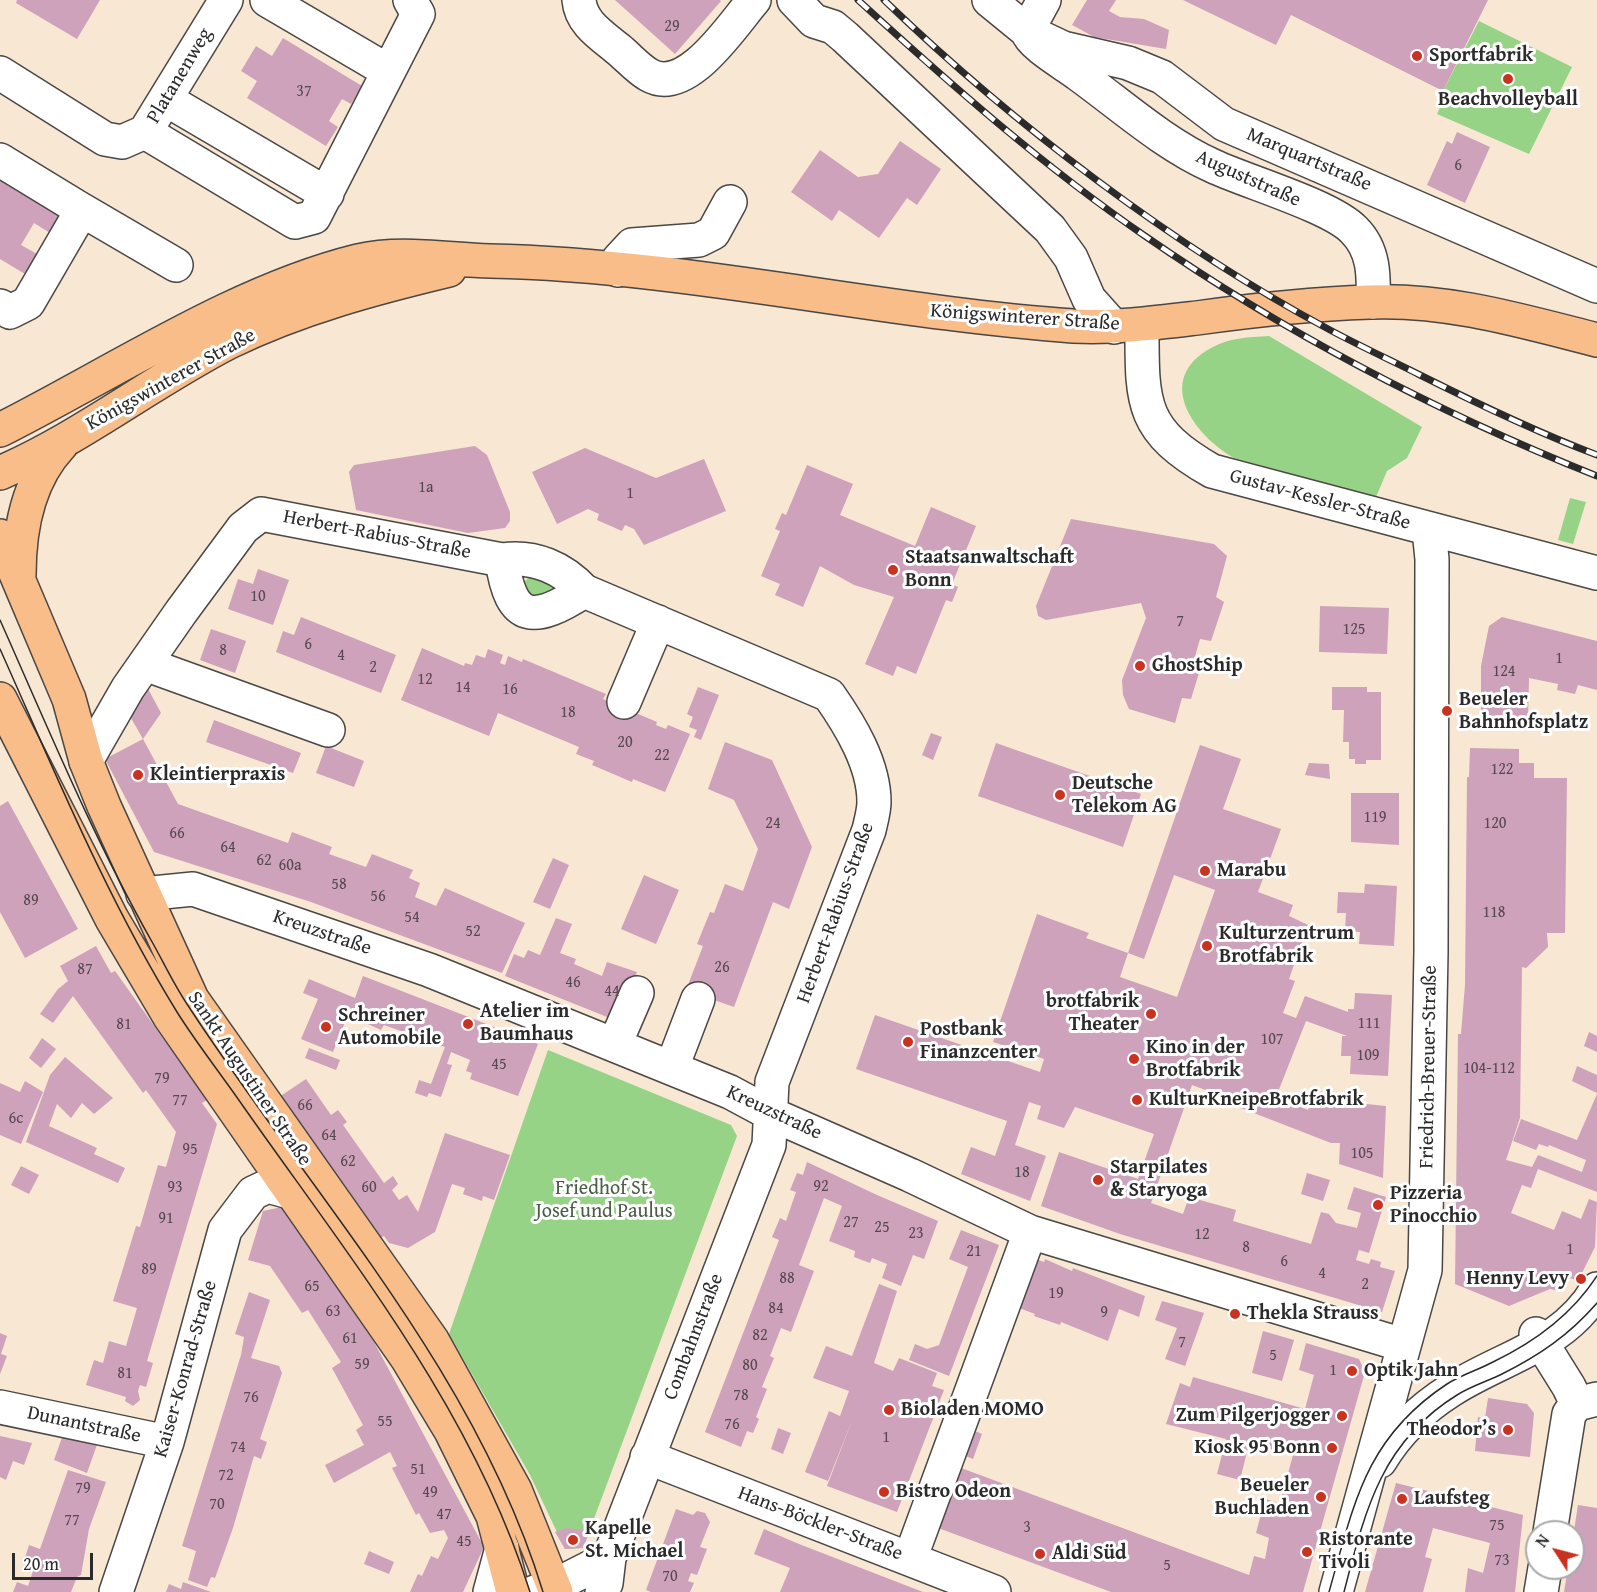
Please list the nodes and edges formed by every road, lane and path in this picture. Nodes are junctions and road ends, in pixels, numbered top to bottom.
1 (226, 0) edge
2 (267, 0) edge
3 (410, 0) edge
4 (579, 0) edge
5 (753, 0) edge
6 (989, 0) edge
7 (1044, 0) edge
8 (804, 11) edge
9 (1027, 30) junction
10 (388, 71) junction
11 (0, 73) edge
12 (167, 100) junction
13 (124, 138) junction
14 (0, 160) edge
15 (327, 194) junction
16 (730, 202) dead end
17 (82, 210) junction
18 (486, 261) junction
19 (176, 265) dead end
20 (618, 270) junction
21 (1597, 286) edge
22 (1373, 302) junction
23 (0, 306) edge
24 (1128, 327) junction
25 (1597, 340) edge
26 (56, 401) junction
27 (0, 402) edge
28 (0, 430) edge
29 (66, 440) junction
30 (0, 473) edge
31 (1429, 530) junction
32 (0, 536) edge
33 (502, 560) junction
34 (1597, 573) edge
35 (19, 577) junction
36 (584, 591) junction
37 (658, 622) junction
38 (145, 664) junction
39 (0, 699) edge
40 (624, 702) dead end
41 (328, 730) dead end
42 (86, 761) junction
43 (143, 894) junction
44 (637, 993) dead end
45 (698, 999) dead end
46 (615, 1044) junction
47 (672, 1067) junction
48 (771, 1114) junction
49 (293, 1193) junction
50 (1030, 1232) junction
51 (1597, 1289) edge
52 (1539, 1339) junction
53 (1403, 1346) junction
54 (1587, 1402) edge
55 (0, 1407) edge
56 (167, 1442) junction
57 (647, 1457) junction
58 (1367, 1484) junction
59 (1552, 1520) edge
60 (502, 1548) junction
61 (609, 1558) junction
62 (910, 1559) junction
63 (548, 1590) edge
64 (116, 1592) edge
65 (490, 1592) edge
66 (513, 1592) edge
67 (602, 1592) edge
68 (994, 1592) edge
69 (1336, 1592) edge

1 - 12 street, Platanenweg
2 - 10 street
3 - 10 street
4 - 5 street
6 - 9 street
7 - 9 street
8 - 24 street
9 - 21 street, Marquartstraße
9 - 22 street, Auguststraße
10 - 15 street
11 - 13 street
12 - 13 street, Platanenweg
12 - 15 street
13 - 15 street
14 - 17 street
16 - 20 street
17 - 19 street
17 - 23 street
18 - 20 main road, Königswinterer Straße
18 - 26 main road, Königswinterer Straße
18 - 29 main road, Königswinterer Straße
20 - 24 main road, Königswinterer Straße
22 - 24 main road, Königswinterer Straße
22 - 25 main road, Königswinterer Straße
24 - 31 street, Gustav-Kessler-Straße
26 - 27 main road
26 - 28 main road, Königswinterer Straße
29 - 30 main road, Königswinterer Straße
29 - 35 main road
31 - 34 street, Gustav-Kessler-Straße
31 - 53 street, Friedrich-Breuer-Straße
32 - 35 main road, Sankt Augustiner Straße
33 - 36 street, Herbert-Rabius-Straße
33 - 36 street
33 - 38 street, Herbert-Rabius-Straße
35 - 42 main road, Sankt Augustiner Straße
36 - 37 street, Herbert-Rabius-Straße
37 - 40 street
37 - 48 street, Herbert-Rabius-Straße
38 - 41 street
38 - 42 street, Herbert-Rabius-Straße
39 - 49 main road, Sankt Augustiner Straße
42 - 43 main road, Sankt Augustiner Straße
43 - 46 street, Kreuzstraße
43 - 63 main road, Sankt Augustiner Straße
44 - 46 street
45 - 47 street
46 - 47 street, Kreuzstraße
47 - 48 street, Kreuzstraße
48 - 50 street, Kreuzstraße
48 - 57 street, Combahnstraße
49 - 56 street, Kaiser-Konrad-Straße
49 - 60 main road, Sankt Augustiner Straße
50 - 53 street, Kreuzstraße
50 - 62 street
51 - 52 street
52 - 54 street
52 - 58 street
53 - 58 street, Friedrich-Breuer-Straße
54 - 59 street
55 - 56 street, Dunantstraße
56 - 64 street, Kaiser-Konrad-Straße
57 - 61 street, Combahnstraße
57 - 62 street, Hans-Böckler-Straße
58 - 69 street, Friedrich-Breuer-Straße
60 - 65 street
60 - 66 main road, Sankt Augustiner Straße
61 - 63 street
61 - 67 street, Combahnstraße
62 - 68 street, Hans-Böckler-Straße

